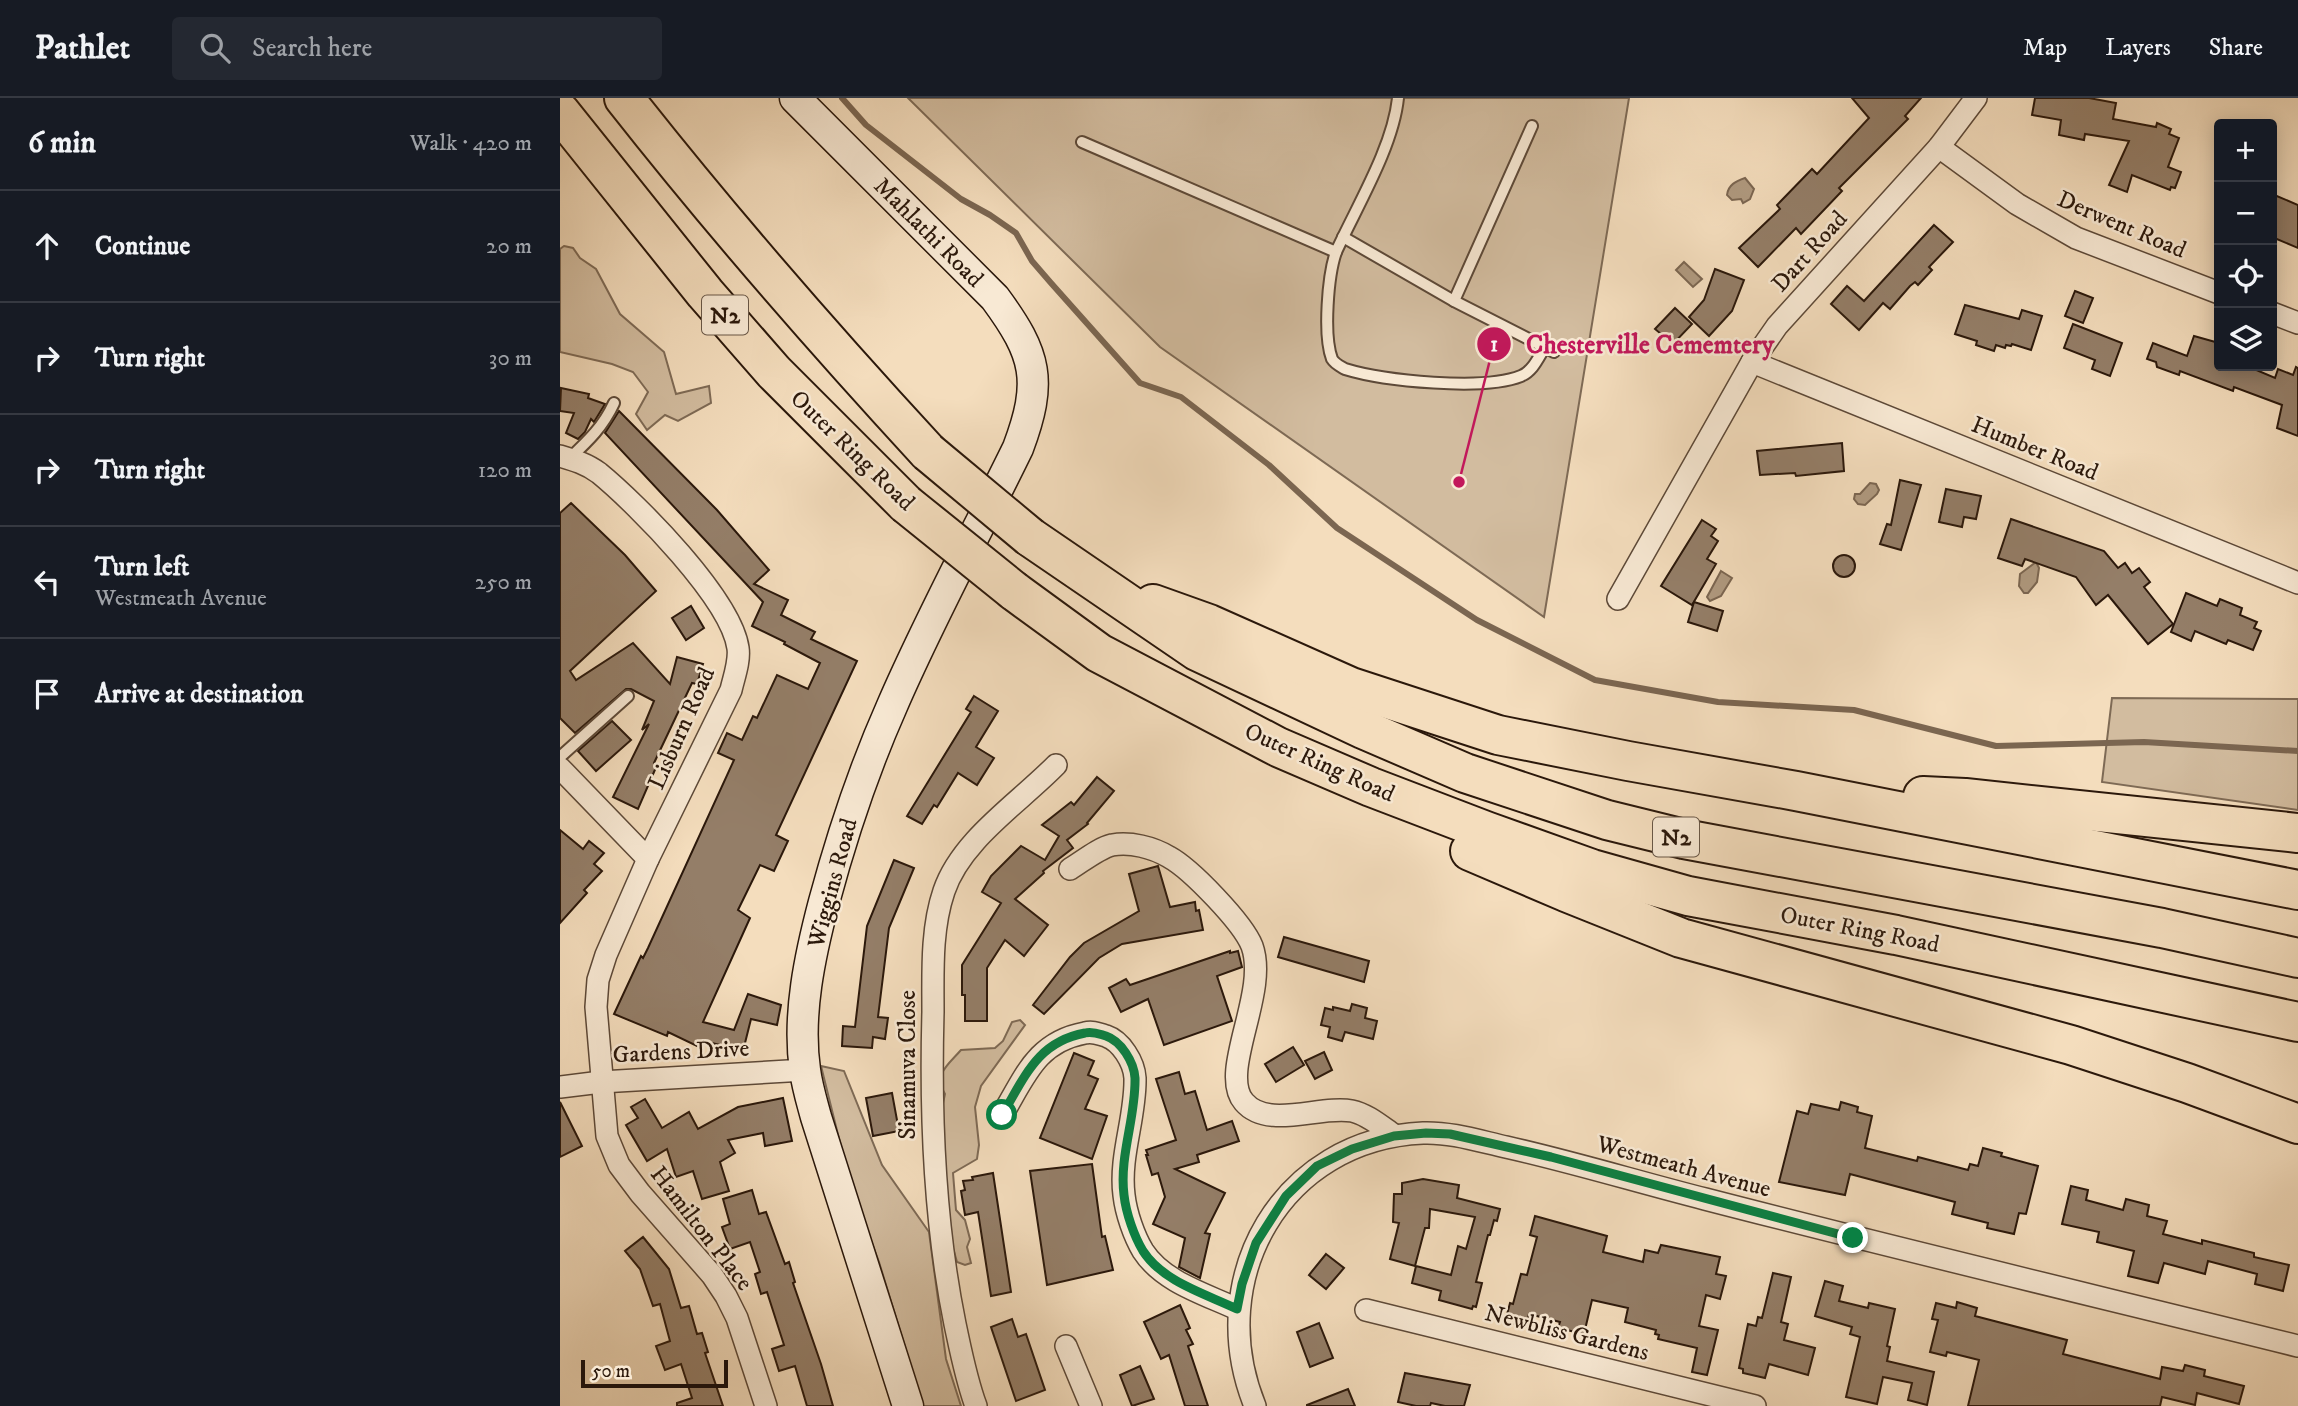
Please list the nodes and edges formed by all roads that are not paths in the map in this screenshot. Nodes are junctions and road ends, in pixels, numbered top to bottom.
1 (624, 98) edge
2 (795, 98) edge
3 (1398, 98) edge
4 (1976, 98) edge
5 (560, 112) edge
6 (1532, 126) dead end
7 (1082, 142) dead end
8 (1939, 147) junction
9 (1343, 237) junction
10 (1336, 252) junction
11 (2214, 291) edge
12 (1454, 301) junction
13 (2277, 315) edge
14 (2298, 323) edge
15 (1752, 362) junction
16 (1034, 383) joint
17 (614, 404) dead end
18 (564, 457) edge
19 (2298, 583) edge
20 (1099, 584) junction
21 (1618, 599) dead end
22 (628, 696) dead end
23 (1278, 747) junction
24 (560, 757) edge
25 (1056, 765) dead end
26 (560, 768) edge
27 (1796, 790) junction
28 (2298, 833) edge
29 (648, 859) junction
30 (1070, 869) dead end
31 (2298, 890) edge
32 (2298, 958) edge
33 (1848, 983) junction
34 (2298, 1022) edge
35 (805, 1070) junction
36 (601, 1082) junction
37 (560, 1087) edge
38 (2298, 1096) edge
39 (1002, 1115) dead end
40 (2298, 1124) edge
41 (1394, 1136) junction
42 (1237, 1309) junction
43 (1366, 1310) dead end
44 (1066, 1346) dead end
45 (2298, 1346) edge
46 (766, 1406) edge
47 (908, 1406) edge
48 (976, 1406) edge
49 (1091, 1406) edge
50 (1255, 1406) edge
51 (1755, 1406) edge

1 - 20 highway, Outer Ring Road / N2, bridge
2 - 16 street, Mahlathi Road
3 - 9 lane
4 - 8 street, Dart Road
5 - 23 highway, Outer Ring Road / N2, bridge
6 - 12 lane
7 - 10 lane
8 - 11 street, Derwent Road
8 - 15 street, Dart Road
9 - 10 lane
9 - 12 lane
10 - 12 lane
13 - 14 street
15 - 19 street, Humber Road
15 - 21 street, Dart Road
16 - 35 street, Wiggins Road
17 - 18 lane
18 - 29 street, Lisburn Road
20 - 27 highway
20 - 32 highway, Outer Ring Road / N2
22 - 24 lane
23 - 33 highway
23 - 34 highway, Outer Ring Road / N2
25 - 48 street, Sinamuva Close
26 - 29 street
27 - 28 highway
27 - 31 highway
29 - 36 street, Lisburn Road
30 - 41 street
33 - 38 highway
33 - 40 highway
35 - 36 street, Gardens Drive
35 - 47 street, Wiggins Road
36 - 37 street, Gardens Drive
36 - 46 street, Hamilton Place
39 - 42 street
41 - 42 street, Westmeath Avenue
41 - 45 street, Westmeath Avenue
42 - 50 street, Westmeath Avenue
43 - 51 street, Newbliss Gardens
44 - 49 street

